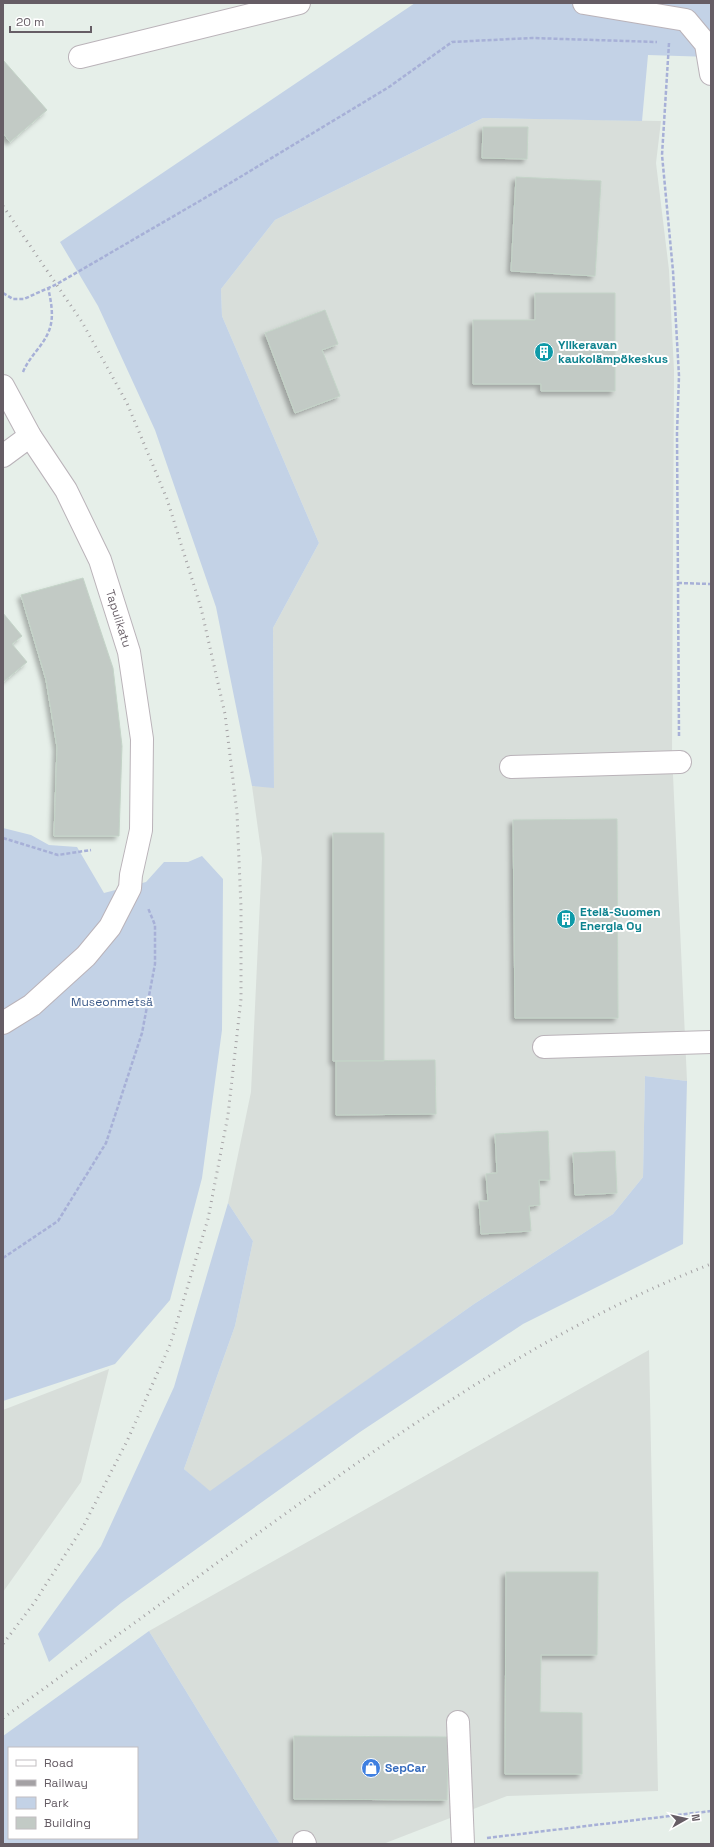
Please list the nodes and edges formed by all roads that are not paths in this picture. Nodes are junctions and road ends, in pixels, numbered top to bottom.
1 (299, 3) edge
2 (584, 3) edge
3 (80, 57) dead end
4 (711, 74) edge
5 (7, 394) edge
6 (30, 436) junction
7 (3, 456) edge
8 (680, 762) road end
9 (511, 767) dead end
10 (3, 1023) edge
11 (711, 1042) edge
12 (544, 1047) dead end
13 (458, 1722) dead end
14 (463, 1843) edge

1 - 3 street
2 - 4 street
5 - 6 street, Tapulikatu
6 - 7 street
6 - 10 street, Tapulikatu
8 - 9 street
11 - 12 street
13 - 14 street

